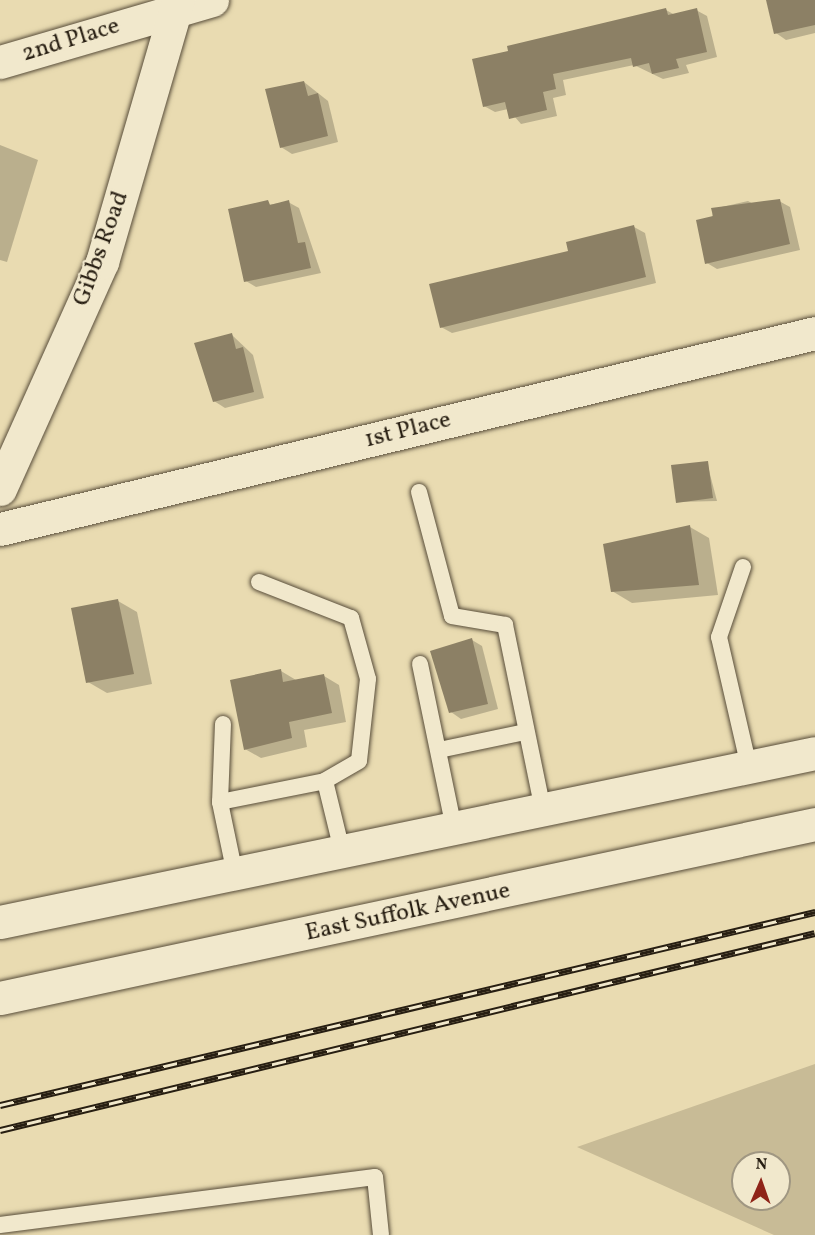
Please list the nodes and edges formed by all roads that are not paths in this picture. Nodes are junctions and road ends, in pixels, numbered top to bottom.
1 (212, 0) edge
2 (177, 4) edge
3 (0, 62) edge
4 (815, 333) edge
5 (0, 489) edge
6 (419, 492) dead end
7 (0, 529) edge
8 (743, 567) dead end
9 (259, 582) dead end
10 (420, 664) dead end
11 (223, 724) dead end
12 (525, 732) junction
13 (439, 750) junction
14 (815, 753) edge
15 (749, 767) junction
16 (325, 781) junction
17 (220, 802) junction
18 (543, 810) junction
19 (815, 824) edge
20 (454, 828) junction
21 (342, 851) junction
22 (234, 874) junction
23 (0, 922) edge
24 (0, 998) edge
25 (0, 1225) edge
26 (381, 1235) edge

1 - 2 main road, 2nd Place
2 - 3 main road, 2nd Place
2 - 5 main road, Gibbs Road
4 - 7 main road, 1st Place
6 - 12 lane
8 - 15 lane
9 - 16 lane
10 - 13 lane
11 - 17 lane
12 - 13 lane
12 - 18 lane
13 - 20 lane
14 - 15 main road
15 - 18 main road
16 - 17 lane
16 - 21 lane
17 - 22 lane
18 - 20 main road
19 - 24 main road, East Suffolk Avenue
20 - 21 main road
21 - 22 main road
22 - 23 main road
25 - 26 lane

